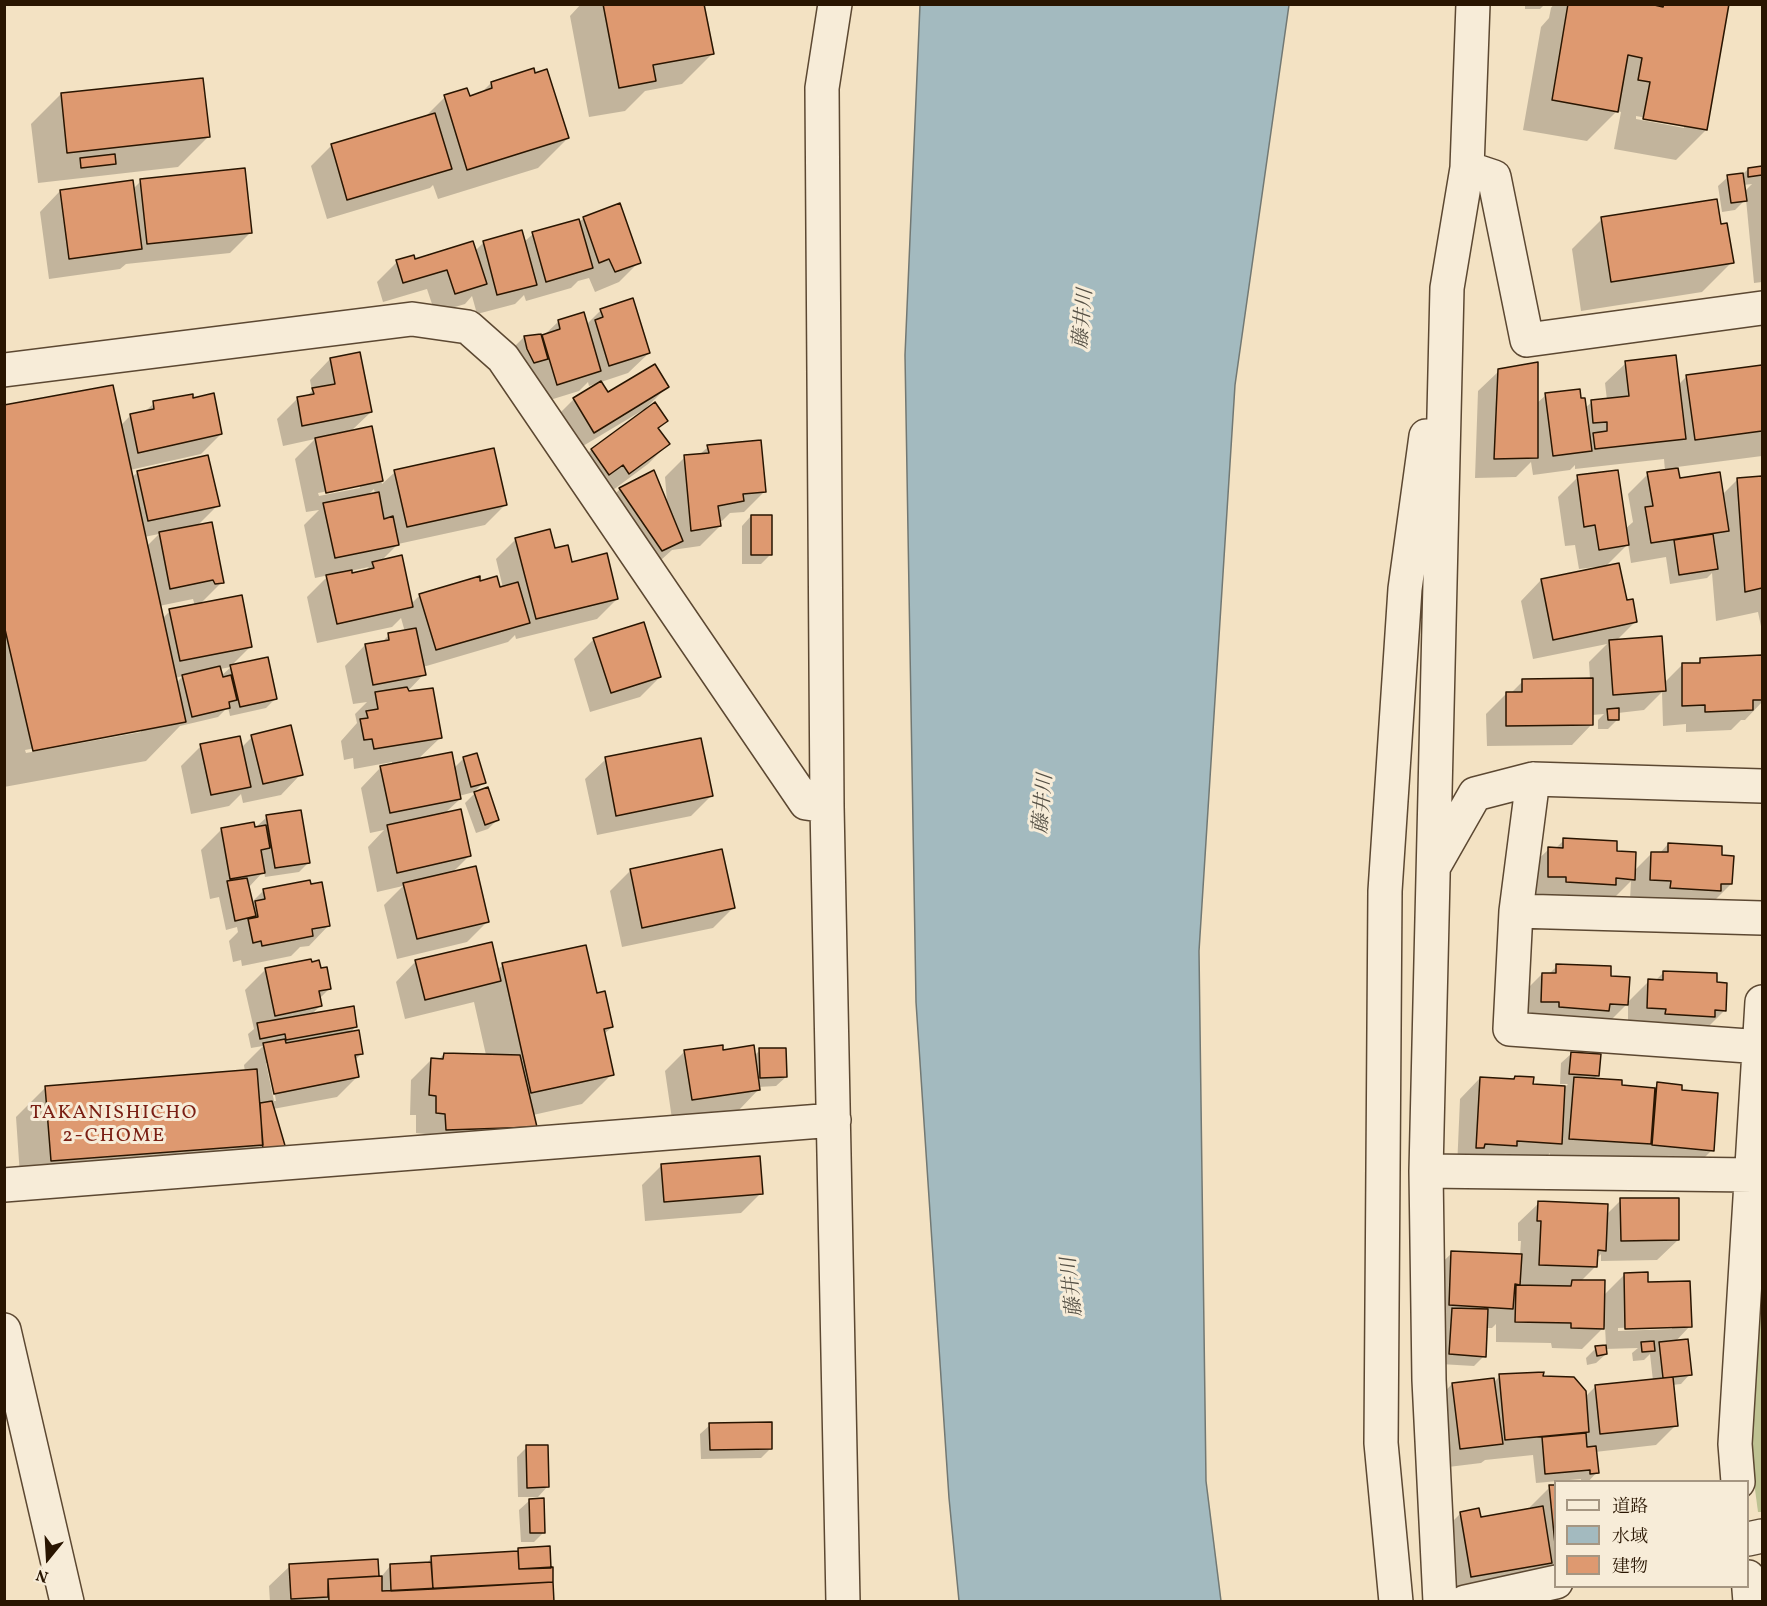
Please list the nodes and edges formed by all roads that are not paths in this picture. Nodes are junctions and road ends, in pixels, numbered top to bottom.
1 (835, 4) edge
2 (1473, 4) edge
3 (1467, 168) junction
4 (1447, 288) junction
5 (1762, 308) edge
6 (4, 370) edge
7 (1533, 779) junction
8 (1762, 786) edge
9 (827, 806) junction
10 (1432, 869) junction
11 (1384, 891) junction
12 (1516, 910) junction
13 (1762, 918) edge
14 (1762, 1002) edge
15 (1761, 1047) edge
16 (834, 1120) junction
17 (1426, 1171) junction
18 (1757, 1174) edge
19 (4, 1185) edge
20 (4, 1330) edge
21 (1738, 1480) edge
22 (1554, 1582) edge
23 (67, 1602) edge
24 (843, 1602) edge
25 (1396, 1602) edge
26 (1440, 1602) edge
27 (1465, 1602) edge

1 - 9 street
2 - 3 street
3 - 4 street
3 - 5 street
4 - 10 street
4 - 11 street
6 - 9 street
7 - 8 street
7 - 10 street
7 - 12 street
9 - 16 street
10 - 11 street
10 - 17 street
11 - 25 street
12 - 13 street
12 - 15 street
14 - 15 street
15 - 18 street
16 - 19 street
16 - 24 street
17 - 18 street
17 - 26 street
18 - 21 street
20 - 23 street
22 - 27 street

